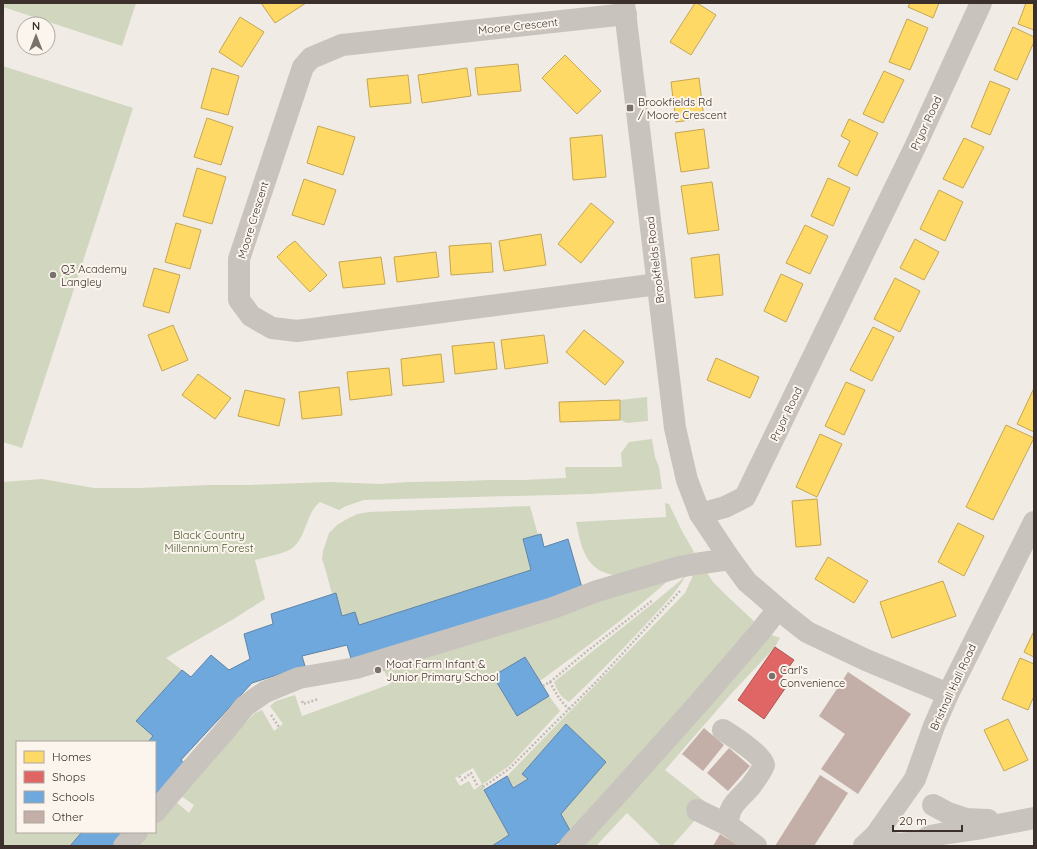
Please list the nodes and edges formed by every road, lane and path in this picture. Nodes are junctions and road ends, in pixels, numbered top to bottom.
1 (981, 3) edge
2 (625, 9) edge
3 (658, 284) junction
4 (700, 514) junction
5 (1034, 522) edge
6 (730, 559) junction
7 (695, 564) junction
8 (658, 596) dead end
9 (778, 608) junction
10 (550, 682) junction
11 (543, 686) dead end
12 (948, 694) junction
13 (569, 708) junction
14 (723, 730) dead end
15 (459, 776) dead end
16 (915, 779) junction
17 (478, 787) dead end
18 (483, 787) dead end
19 (933, 805) junction
20 (697, 810) dead end
21 (156, 811) edge
22 (1029, 819) edge
23 (728, 825) junction
24 (136, 833) edge
25 (870, 841) edge
26 (923, 841) edge
27 (124, 846) edge
28 (570, 846) edge
29 (756, 846) edge

1 - 4 street, Pryor Road
2 - 3 street, Brookfields Road
2 - 3 street, Moore Crescent
3 - 4 street, Brookfields Road
4 - 6 street
5 - 12 street, Bristnall Hall Road
6 - 7 street
6 - 9 street
7 - 13 path
7 - 21 street
8 - 10 path
9 - 12 street
9 - 28 street
10 - 11 path
10 - 13 path
12 - 16 street, Bristnall Hall Road
13 - 18 path
14 - 23 street
15 - 17 path
16 - 19 street
16 - 25 street, Bristnall Hall Road
19 - 22 street
19 - 26 street
20 - 23 street
22 - 26 street
23 - 29 street
24 - 27 street
25 - 26 street

